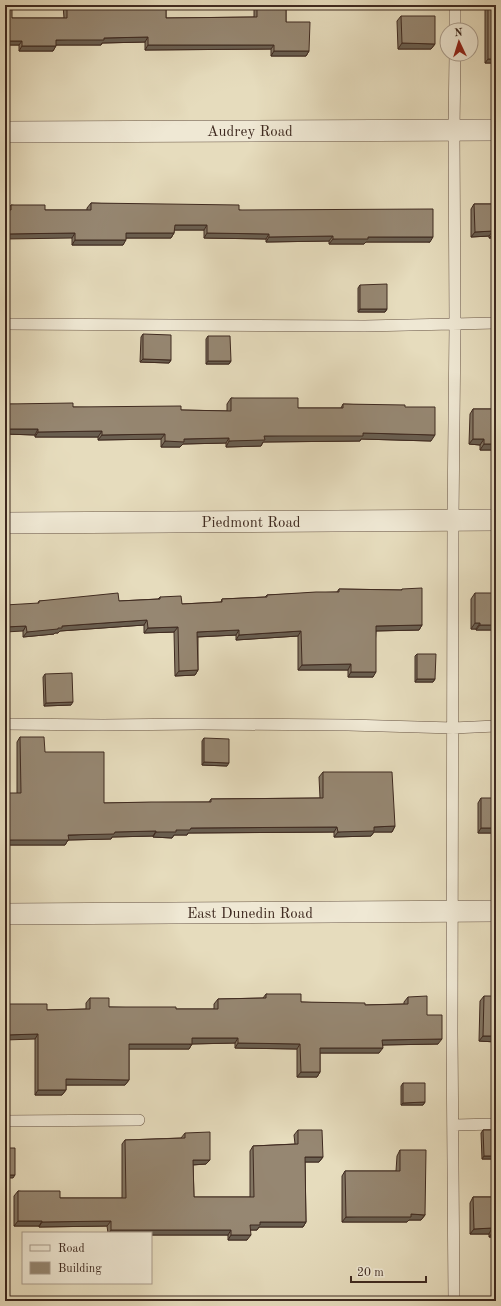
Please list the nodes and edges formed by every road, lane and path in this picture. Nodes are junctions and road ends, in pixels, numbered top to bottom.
1 (455, 5) edge
2 (455, 22) edge
3 (455, 62) edge
4 (454, 130) junction
5 (496, 130) edge
6 (5, 132) edge
7 (496, 323) edge
8 (5, 324) edge
9 (455, 324) junction
10 (453, 520) junction
11 (496, 520) edge
12 (5, 523) edge
13 (5, 724) edge
14 (496, 726) edge
15 (453, 728) junction
16 (496, 911) edge
17 (453, 912) junction
18 (5, 914) edge
19 (139, 1120) dead end
20 (5, 1121) edge
21 (496, 1124) edge
22 (454, 1125) junction
23 (454, 1301) edge

1 - 2 lane
3 - 4 lane
4 - 5 street, Audrey Road
4 - 6 street, Audrey Road
4 - 9 lane
7 - 9 lane
8 - 9 lane
9 - 10 lane
10 - 11 street, Piedmont Road
10 - 12 street, Piedmont Road
10 - 15 lane
13 - 15 lane
14 - 15 lane
15 - 17 lane
16 - 17 street, East Dunedin Road
17 - 18 street, East Dunedin Road
17 - 22 lane
19 - 20 lane
21 - 22 lane
22 - 23 lane

